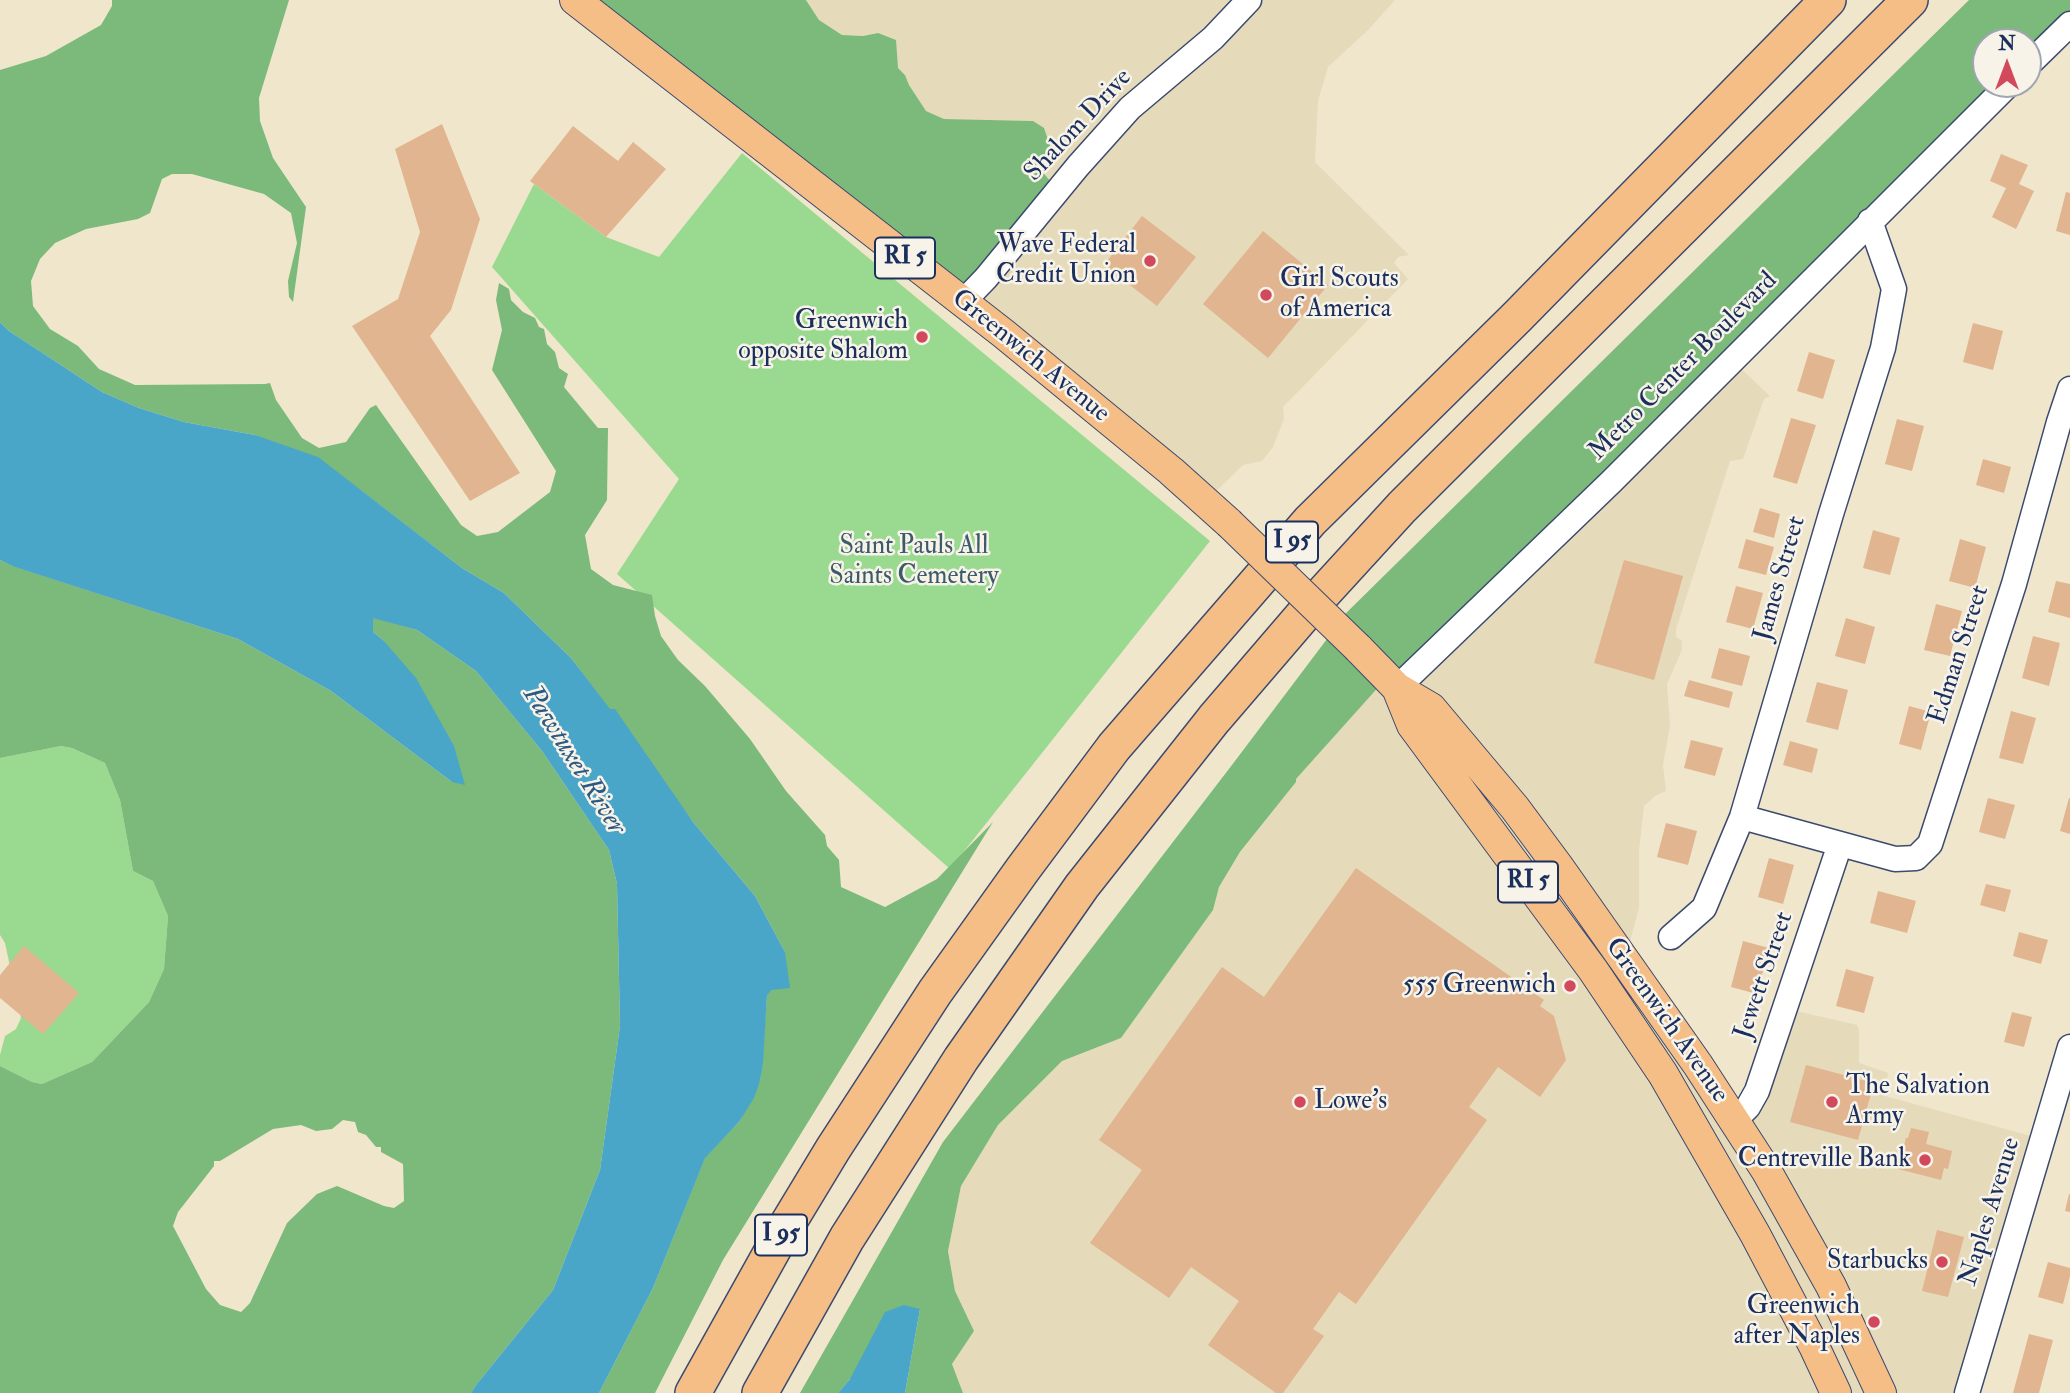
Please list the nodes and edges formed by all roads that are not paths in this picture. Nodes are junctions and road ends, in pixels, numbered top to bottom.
1 (575, 0) edge
2 (1249, 0) edge
3 (1828, 0) edge
4 (1910, 0) edge
5 (2070, 23) edge
6 (2042, 51) edge
7 (1995, 98) edge
8 (1870, 221) junction
9 (962, 303) junction
10 (2070, 389) edge
11 (1397, 688) junction
12 (1742, 817) junction
13 (1840, 844) junction
14 (1671, 937) dead end
15 (2070, 1047) edge
16 (1735, 1120) junction
17 (1703, 1141) junction
18 (847, 1238) junction
19 (732, 1321) junction
20 (683, 1393) edge
21 (693, 1393) edge
22 (760, 1393) edge
23 (778, 1393) edge
24 (1836, 1393) edge
25 (1881, 1393) edge
26 (1967, 1393) edge

1 - 9 main road, Greenwich Avenue / RI 5
2 - 9 street, Shalom Drive
3 - 19 highway, I 95
4 - 18 highway, I 95
5 - 6 street
7 - 8 street, Metro Center Boulevard
8 - 11 street, Metro Center Boulevard
8 - 12 street, James Street
9 - 11 main road, Greenwich Avenue / RI 5, bridge
10 - 13 street, Edman Street
11 - 16 main road, Greenwich Avenue / RI 5
11 - 17 main road, Greenwich Avenue / RI 5
12 - 13 street, Edman Street
12 - 14 street, James Street
13 - 16 street, Jewett Street
15 - 26 street, Naples Avenue
16 - 17 main road
16 - 25 main road, Greenwich Avenue / RI 5
17 - 24 main road, Greenwich Avenue / RI 5
18 - 22 highway, I 95
18 - 23 highway
19 - 20 highway
19 - 21 highway, I 95

